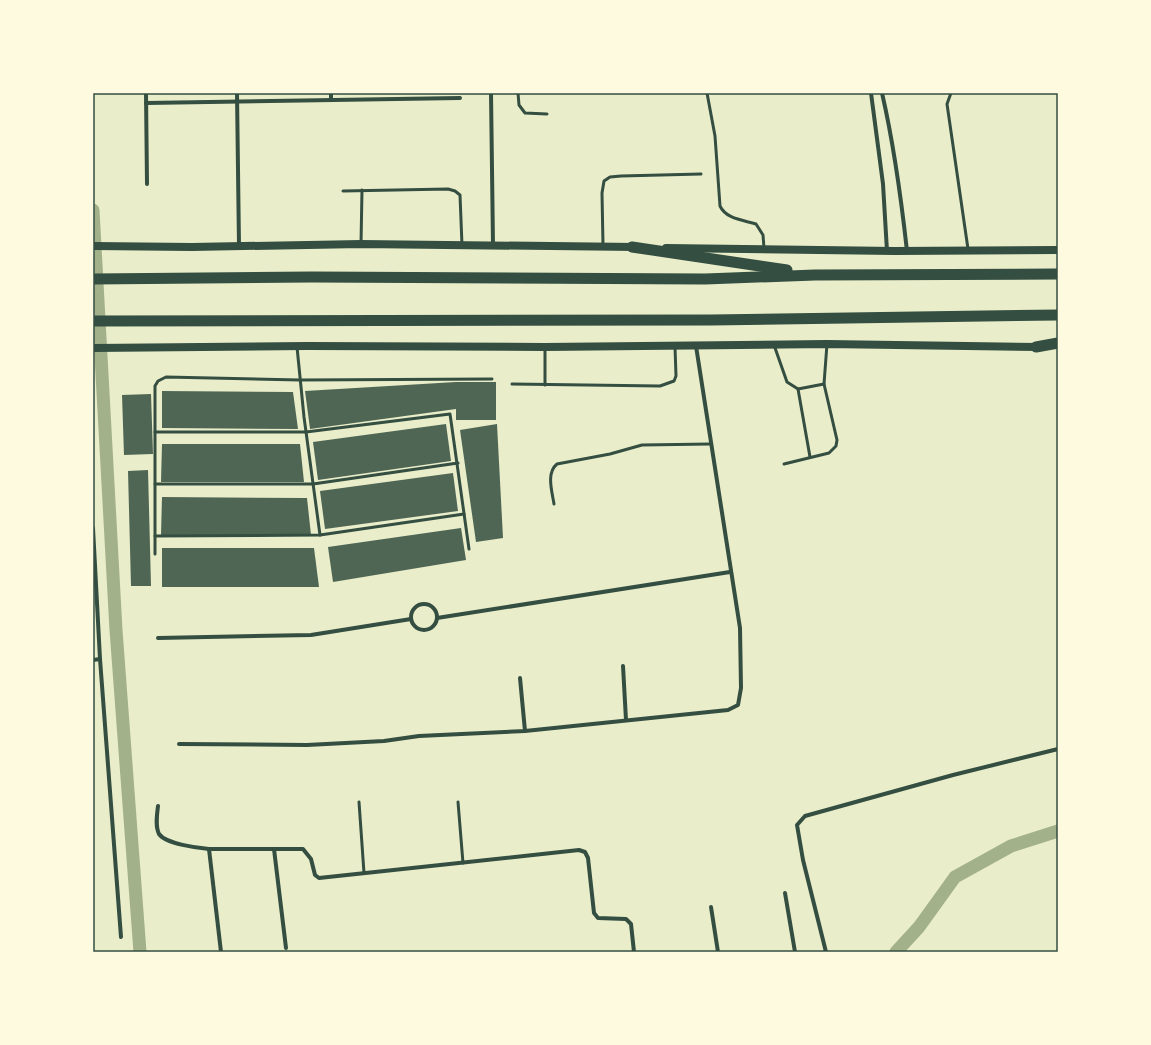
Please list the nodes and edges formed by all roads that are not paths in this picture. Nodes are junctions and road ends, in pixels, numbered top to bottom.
1 (146, 93) edge
2 (238, 93) edge
3 (331, 93) edge
4 (420, 93) edge
5 (491, 93) edge
6 (518, 93) edge
7 (707, 93) edge
8 (871, 93) edge
9 (882, 93) edge
10 (951, 93) edge
11 (460, 98) dead end
12 (420, 99) junction
13 (331, 100) junction
14 (238, 102) junction
15 (146, 103) junction
16 (547, 114) dead end
17 (701, 174) dead end
18 (147, 184) dead end
19 (362, 190) junction
20 (343, 191) dead end
21 (361, 244) junction
22 (462, 245) junction
23 (493, 245) junction
24 (93, 246) edge
25 (239, 246) junction
26 (603, 247) junction
27 (632, 247) junction
28 (764, 249) junction
29 (1058, 250) edge
30 (887, 251) junction
31 (907, 251) junction
32 (968, 251) junction
33 (1058, 274) edge
34 (816, 275) junction
35 (93, 279) edge
36 (1058, 315) edge
37 (93, 321) edge
38 (827, 344) junction
39 (1058, 344) edge
40 (774, 345) junction
41 (296, 346) junction
42 (696, 346) junction
43 (675, 347) junction
44 (1036, 347) junction
45 (1058, 347) edge
46 (93, 348) edge
47 (545, 348) junction
48 (492, 379) dead end
49 (300, 380) junction
50 (512, 384) dead end
51 (824, 384) junction
52 (545, 385) junction
53 (798, 389) junction
54 (155, 432) junction
55 (306, 432) junction
56 (710, 444) junction
57 (810, 457) junction
58 (458, 463) junction
59 (784, 464) dead end
60 (155, 484) junction
61 (313, 484) junction
62 (554, 504) dead end
63 (464, 514) junction
64 (93, 528) edge
65 (155, 536) junction
66 (320, 536) junction
67 (469, 549) dead end
68 (155, 554) dead end
69 (730, 572) junction
70 (437, 618) junction
71 (411, 619) junction
72 (158, 638) dead end
73 (93, 660) edge
74 (100, 660) junction
75 (623, 666) dead end
76 (520, 678) dead end
77 (626, 720) junction
78 (525, 731) junction
79 (179, 744) dead end
80 (1058, 749) edge
81 (359, 802) dead end
82 (458, 802) dead end
83 (158, 806) dead end
84 (209, 849) junction
85 (274, 849) junction
86 (463, 863) junction
87 (364, 873) junction
88 (785, 893) dead end
89 (711, 907) dead end
90 (121, 937) dead end
91 (286, 948) dead end
92 (220, 952) edge
93 (634, 952) edge
94 (718, 952) edge
95 (795, 952) edge
96 (826, 952) edge

1 - 15 street
2 - 14 street
3 - 13 street
4 - 12 street
5 - 23 street
6 - 16 lane
7 - 28 lane
8 - 30 street
9 - 31 street
10 - 32 lane
11 - 12 street
12 - 13 street
13 - 14 street
14 - 15 street
14 - 25 street
15 - 18 street
17 - 26 lane
19 - 20 lane
19 - 21 lane
19 - 22 lane
21 - 22 main road
21 - 25 main road
22 - 23 main road
23 - 26 main road
24 - 25 main road
26 - 27 main road
27 - 28 main road
27 - 34 highway
28 - 30 main road
29 - 32 main road
30 - 31 main road
31 - 32 main road
33 - 34 highway
34 - 35 highway
36 - 37 highway
38 - 40 main road
38 - 44 main road
38 - 51 lane
39 - 44 highway
40 - 42 main road
40 - 53 lane
41 - 46 main road
41 - 47 main road
41 - 49 lane
42 - 43 main road
42 - 56 street
43 - 47 main road
43 - 52 lane
44 - 45 main road
47 - 52 lane
48 - 49 lane
49 - 54 lane
49 - 55 lane
50 - 52 lane
51 - 53 lane
51 - 57 lane
53 - 57 lane
54 - 55 lane
54 - 60 lane
55 - 58 lane
55 - 61 lane
56 - 62 lane
56 - 69 street
57 - 59 lane
58 - 61 lane
58 - 63 lane
60 - 61 lane
60 - 65 lane
61 - 66 lane
63 - 66 lane
63 - 67 lane
64 - 74 street
65 - 66 lane
65 - 68 lane
69 - 70 street
69 - 77 street
70 - 71 street
70 - 71 street
71 - 72 street
73 - 74 street
74 - 90 street
75 - 77 street
76 - 78 street
77 - 78 street
78 - 79 street
80 - 96 street
81 - 87 lane
82 - 86 lane
83 - 84 street
84 - 85 street
84 - 92 street
85 - 87 street
85 - 91 street
86 - 87 street
86 - 93 street
88 - 95 street
89 - 94 street

